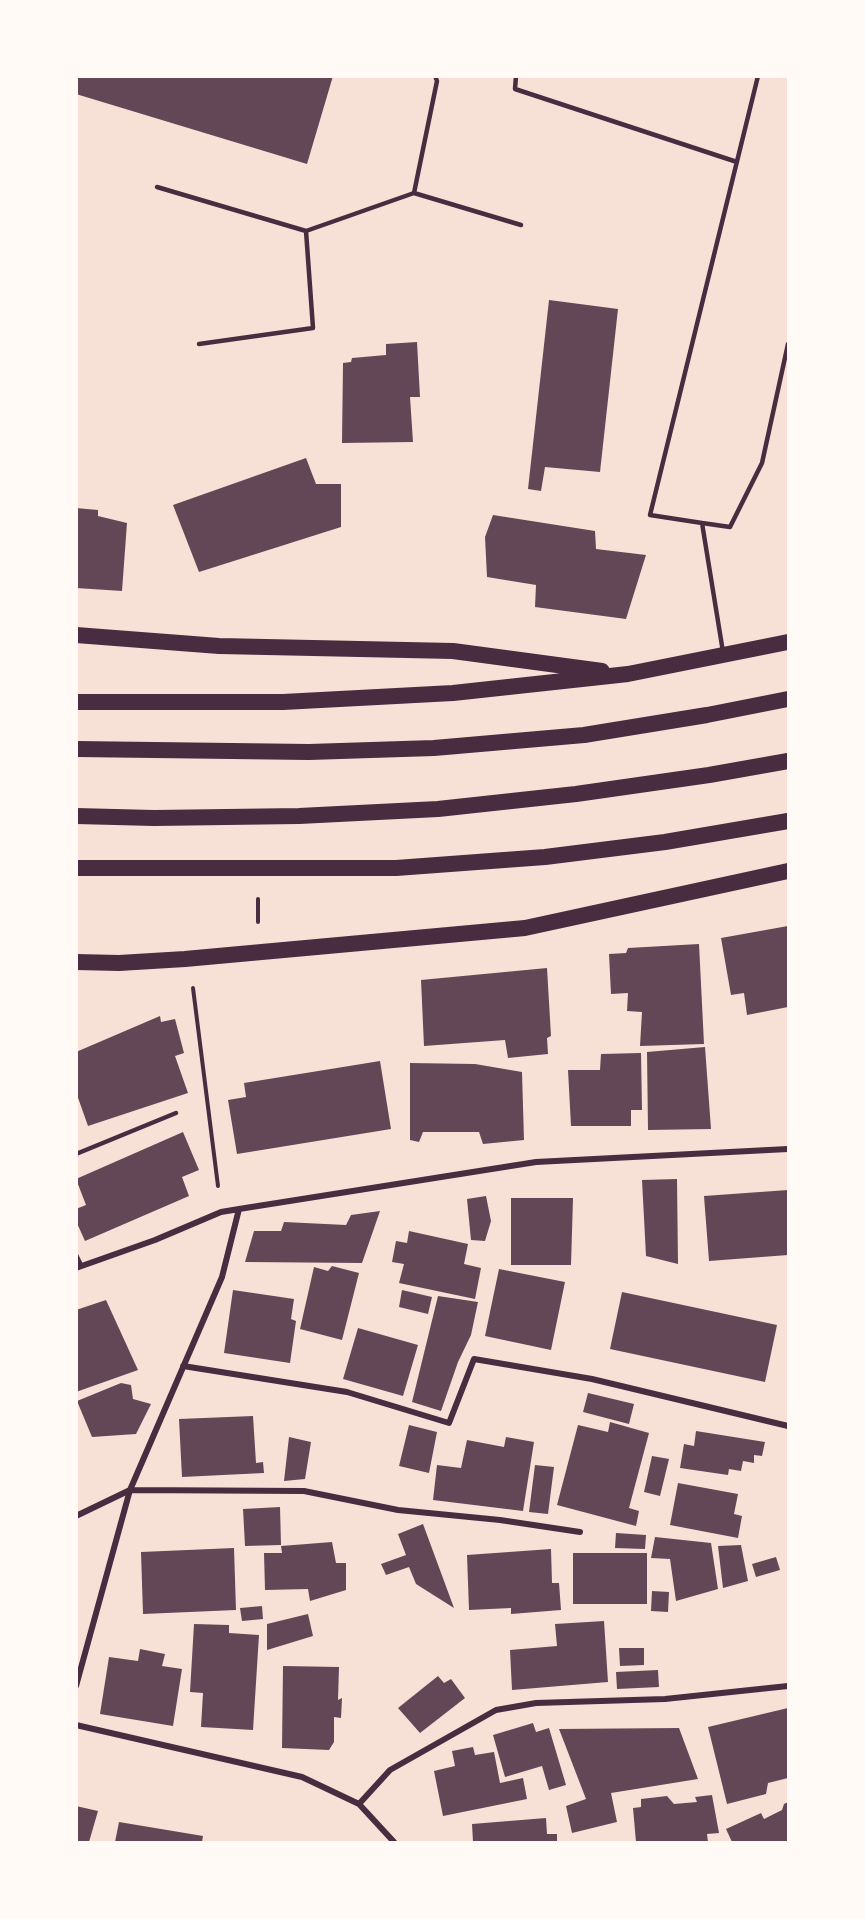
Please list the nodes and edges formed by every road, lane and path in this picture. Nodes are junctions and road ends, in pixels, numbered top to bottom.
1 (435, 76) edge
2 (516, 76) edge
3 (758, 76) edge
4 (737, 162) junction
5 (158, 187) dead end
6 (414, 193) junction
7 (521, 225) dead end
8 (306, 231) junction
9 (199, 344) dead end
10 (789, 344) edge
11 (702, 523) junction
12 (76, 635) edge
13 (789, 642) edge
14 (724, 655) junction
15 (628, 674) junction
16 (789, 699) edge
17 (76, 702) edge
18 (76, 749) edge
19 (789, 761) edge
20 (76, 816) edge
21 (789, 821) edge
22 (76, 868) edge
23 (789, 871) edge
24 (76, 962) edge
25 (192, 985) dead end
26 (176, 1113) dead end
27 (789, 1149) edge
28 (76, 1154) edge
29 (239, 1209) junction
30 (221, 1212) junction
31 (76, 1255) edge
32 (79, 1267) edge
33 (183, 1366) junction
34 (789, 1426) edge
35 (130, 1490) junction
36 (76, 1516) edge
37 (580, 1532) dead end
38 (76, 1686) edge
39 (789, 1686) edge
40 (76, 1725) edge
41 (360, 1804) junction
42 (394, 1842) edge

1 - 6 lane
2 - 4 lane
3 - 4 lane
4 - 11 lane
5 - 8 lane
6 - 7 lane
6 - 8 lane
8 - 9 lane
10 - 11 lane
11 - 14 lane
12 - 15 highway
13 - 14 highway
14 - 15 highway
15 - 17 highway
16 - 18 highway
19 - 20 highway
21 - 22 highway
23 - 24 highway
25 - 30 path
26 - 28 lane
27 - 29 street
29 - 30 street
29 - 33 street
30 - 32 street
31 - 32 lane
33 - 34 street
33 - 35 street
35 - 36 street
35 - 37 street
35 - 38 street
39 - 41 street
40 - 41 street
41 - 42 street

